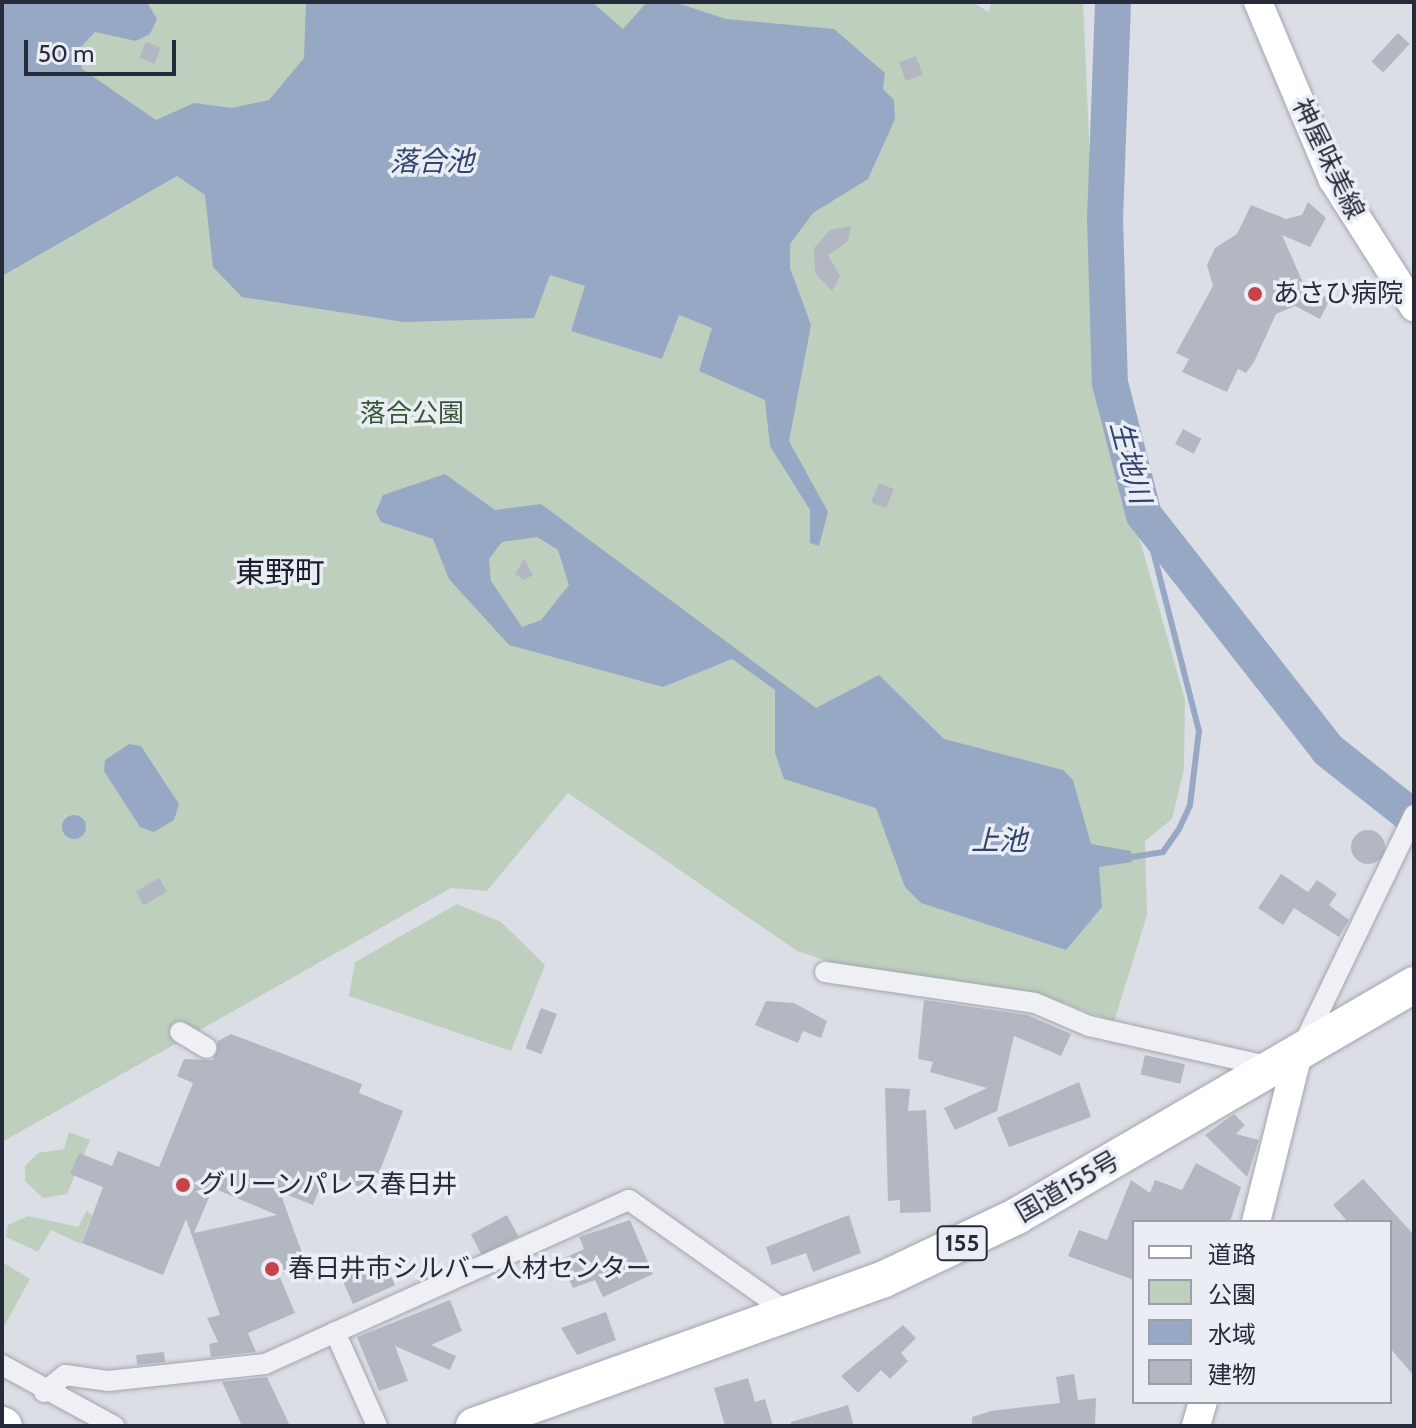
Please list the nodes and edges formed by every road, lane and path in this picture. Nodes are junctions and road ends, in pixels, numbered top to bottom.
1 (1258, 2) edge
2 (1414, 307) edge
3 (1414, 815) edge
4 (825, 972) dead end
5 (1414, 985) edge
6 (180, 1032) dead end
7 (207, 1048) dead end
8 (1286, 1061) junction
9 (1256, 1220) edge
10 (790, 1314) junction
11 (335, 1332) junction
12 (2, 1365) edge
13 (44, 1392) junction
14 (1202, 1404) edge
15 (114, 1426) edge
16 (377, 1426) edge
17 (474, 1426) edge
18 (1196, 1426) edge

1 - 2 main road, 神屋味美線
3 - 8 street
4 - 8 street
5 - 8 highway, 国道155号 / 155
6 - 7 street
8 - 9 main road
8 - 10 highway, 国道155号 / 155
10 - 11 street
10 - 17 highway, 国道155号 / 155
11 - 13 street
11 - 16 street
12 - 13 street
13 - 15 street
14 - 18 main road

